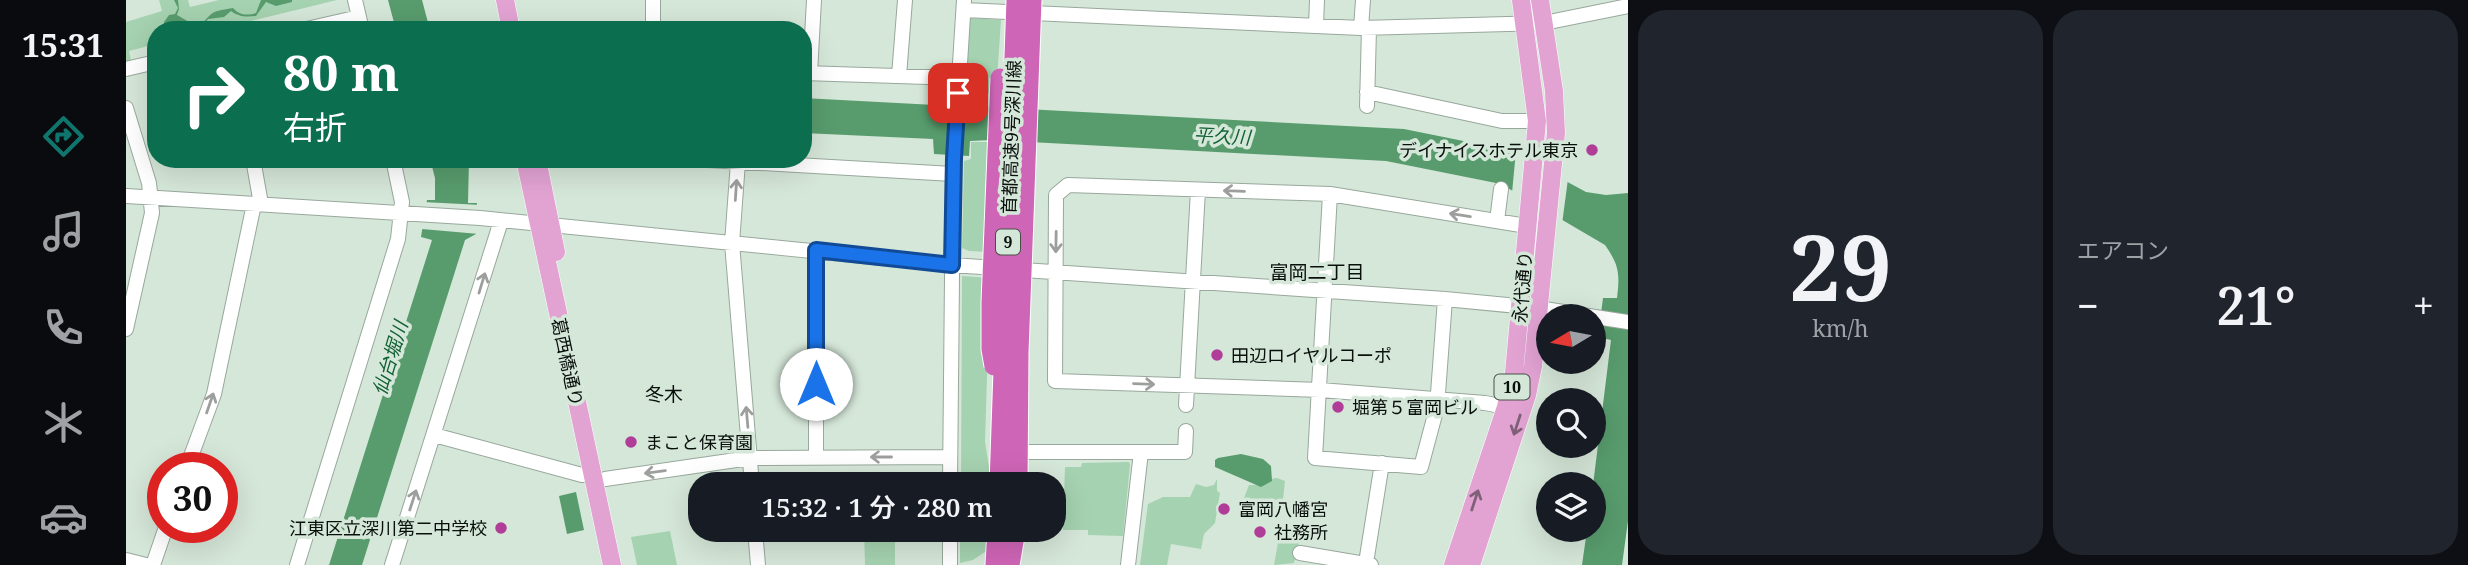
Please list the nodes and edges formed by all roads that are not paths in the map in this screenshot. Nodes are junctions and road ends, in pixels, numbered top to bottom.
1 (355, 0) edge
2 (493, 0) edge
3 (505, 0) edge
4 (653, 0) edge
5 (814, 0) edge
6 (905, 0) edge
7 (1007, 0) edge
8 (1018, 0) edge
9 (1032, 0) edge
10 (1317, 0) edge
11 (1363, 0) edge
12 (1521, 0) edge
13 (1540, 0) edge
14 (964, 5) edge
15 (1628, 6) edge
16 (1051, 7) edge
17 (360, 21) edge
18 (497, 21) edge
19 (509, 21) edge
20 (653, 21) edge
21 (812, 21) edge
22 (1524, 22) junction
23 (1544, 23) junction
24 (1316, 26) junction
25 (1365, 28) junction
26 (147, 64) edge
27 (126, 69) edge
28 (812, 73) edge
29 (899, 76) junction
30 (959, 86) junction
31 (126, 108) edge
32 (1537, 121) junction
33 (812, 166) edge
34 (254, 168) edge
35 (395, 168) edge
36 (528, 168) edge
37 (538, 168) edge
38 (738, 168) edge
39 (953, 174) junction
40 (1501, 189) dead end
41 (1198, 190) junction
42 (1330, 194) junction
43 (126, 195) edge
44 (151, 195) junction
45 (258, 204) junction
46 (402, 214) junction
47 (1497, 220) junction
48 (501, 221) junction
49 (545, 225) junction
50 (1527, 226) junction
51 (732, 243) junction
52 (816, 250) junction
53 (952, 265) junction
54 (1056, 270) junction
55 (1194, 280) junction
56 (1325, 290) junction
57 (1445, 299) junction
58 (1530, 307) junction
59 (1536, 308) edge
60 (1606, 318) edge
61 (1628, 322) edge
62 (126, 329) edge
63 (1187, 385) junction
64 (1003, 386) junction
65 (1320, 390) junction
66 (1438, 399) junction
67 (1186, 405) dead end
68 (1506, 407) junction
69 (1186, 431) dead end
70 (434, 435) junction
71 (193, 452) edge
72 (1024, 452) dead end
73 (1141, 452) junction
74 (816, 457) junction
75 (950, 457) junction
76 (750, 458) junction
77 (1382, 463) junction
78 (751, 472) edge
79 (950, 472) edge
80 (1000, 472) edge
81 (1010, 472) edge
82 (1018, 472) edge
83 (598, 477) junction
84 (756, 542) edge
85 (950, 542) edge
86 (996, 542) edge
87 (1010, 542) edge
88 (1015, 542) edge
89 (161, 543) edge
90 (1300, 554) dead end
91 (126, 560) edge
92 (1369, 564) edge
93 (146, 565) edge
94 (153, 565) edge
95 (297, 565) edge
96 (392, 565) edge
97 (612, 565) edge
98 (624, 565) edge
99 (758, 565) edge
100 (950, 565) edge
101 (995, 565) edge
102 (1010, 565) edge
103 (1128, 565) edge
104 (1453, 565) edge
105 (1471, 565) edge

1 - 17 street
2 - 18 main road
3 - 19 main road
4 - 20 street
5 - 21 street
6 - 29 street
7 - 64 highway, bridge
8 - 64 highway, 首都高速9号深川線 / 9, bridge
8 - 81 highway, 首都高速9号深川線 / 9, bridge
9 - 82 highway, bridge
10 - 24 street
11 - 25 street
12 - 22 main road, 永代通り / 10
13 - 23 main road, 永代通り / 10
14 - 16 street
14 - 30 street
15 - 23 street
16 - 24 street
22 - 23 street
22 - 25 street
22 - 32 main road, 永代通り / 10
23 - 58 main road, 永代通り / 10
24 - 25 street
25 - 32 street
26 - 27 street
28 - 29 street
29 - 30 street
30 - 39 street
31 - 44 street
32 - 50 main road, 永代通り / 10
33 - 39 street
34 - 45 street
35 - 46 street
36 - 49 main road, 葛西橋通り
37 - 49 main road, 葛西橋通り
51 -> 38 street
39 - 53 street
40 - 47 street
42 -> 41 street
41 -> 54 street
41 - 55 street
47 -> 42 street
42 - 56 street
43 - 44 street
44 - 45 street
44 - 62 street
45 - 46 street
71 -> 45 street
46 - 48 street
46 - 95 street
47 - 50 street
48 - 49 street
70 -> 48 street
49 - 51 street
49 - 83 main road, 葛西橋通り
50 - 58 main road, 永代通り / 10
51 - 52 street
76 -> 51 street
52 - 53 street
52 - 74 street
53 - 54 street
53 - 75 street
54 - 55 street
54 -> 63 street
55 - 56 street
55 - 63 street
56 - 57 street
56 - 65 street
57 - 58 street
57 - 66 street
58 - 59 street
58 - 68 main road, 永代通り / 10
58 -> 105 main road, 永代通り / 10
60 - 61 street
63 - 65 street
63 - 67 street
64 - 80 highway, 首都高速9号深川線 / 9, bridge
65 - 66 street
65 - 77 street
66 - 68 street
66 - 77 street
104 -> 68 main road, 永代通り / 10
69 - 73 street
70 - 83 street
96 -> 70 street
72 - 73 street
73 - 103 street
75 -> 74 street
74 - 76 street
75 - 79 street
76 - 78 street
76 -> 83 street
77 - 92 street
83 - 97 main road, 葛西橋通り
83 - 98 main road, 葛西橋通り
84 - 99 street
85 - 100 street
86 - 101 highway
87 - 102 highway
88 - 102 highway
89 - 94 street
90 - 92 street
91 - 93 street

